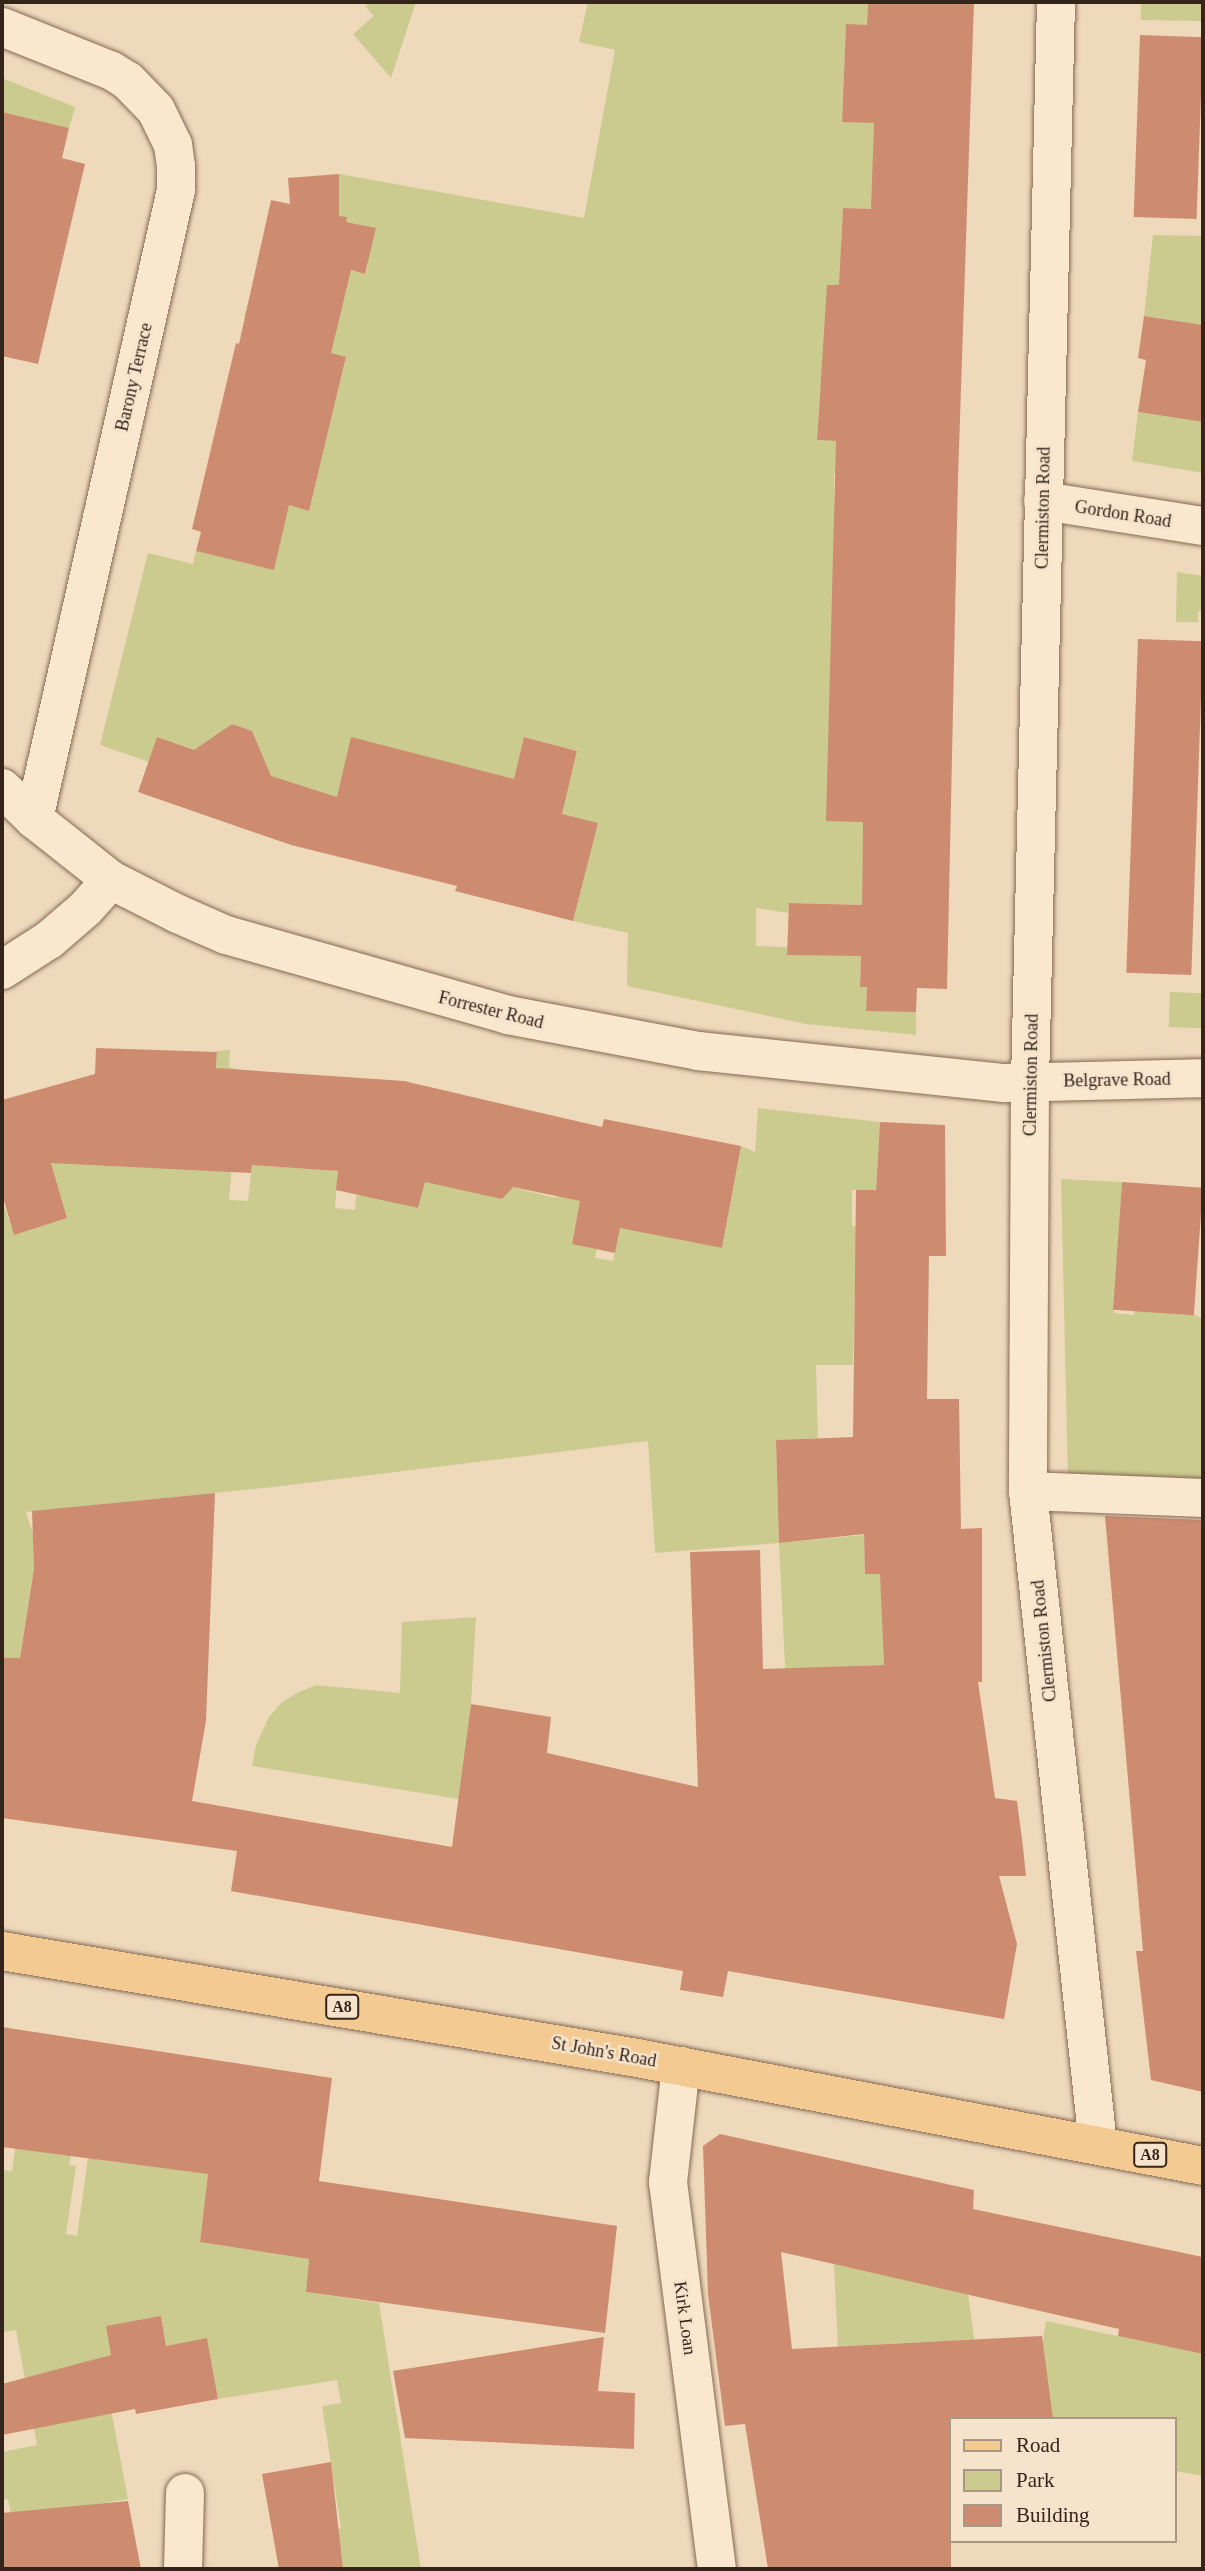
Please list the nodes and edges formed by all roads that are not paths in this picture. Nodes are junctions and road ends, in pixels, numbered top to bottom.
1 (1056, 2) edge
2 (2, 27) edge
3 (1044, 502) junction
4 (1203, 526) edge
5 (2, 788) edge
6 (34, 819) junction
7 (111, 880) junction
8 (2, 970) edge
9 (1203, 1078) edge
10 (1030, 1084) junction
11 (1028, 1491) junction
12 (1203, 1498) edge
13 (2, 1951) edge
14 (681, 2066) junction
15 (1098, 2145) junction
16 (1203, 2166) edge
17 (185, 2493) dead end
18 (183, 2569) edge
19 (718, 2569) edge

1 - 3 street, Clermiston Road
2 - 6 street, Barony Terrace
3 - 4 street, Gordon Road
3 - 10 street, Clermiston Road
5 - 6 street, Forrester Road
6 - 7 street, Forrester Road
7 - 8 street
7 - 10 street, Forrester Road
9 - 10 street, Belgrave Road
10 - 11 street, Clermiston Road
11 - 12 street
11 - 15 street, Clermiston Road
13 - 14 main road, St John's Road / A8
14 - 15 main road, St John's Road / A8
14 - 19 street, Kirk Loan
15 - 16 main road, St John's Road / A8
17 - 18 street

